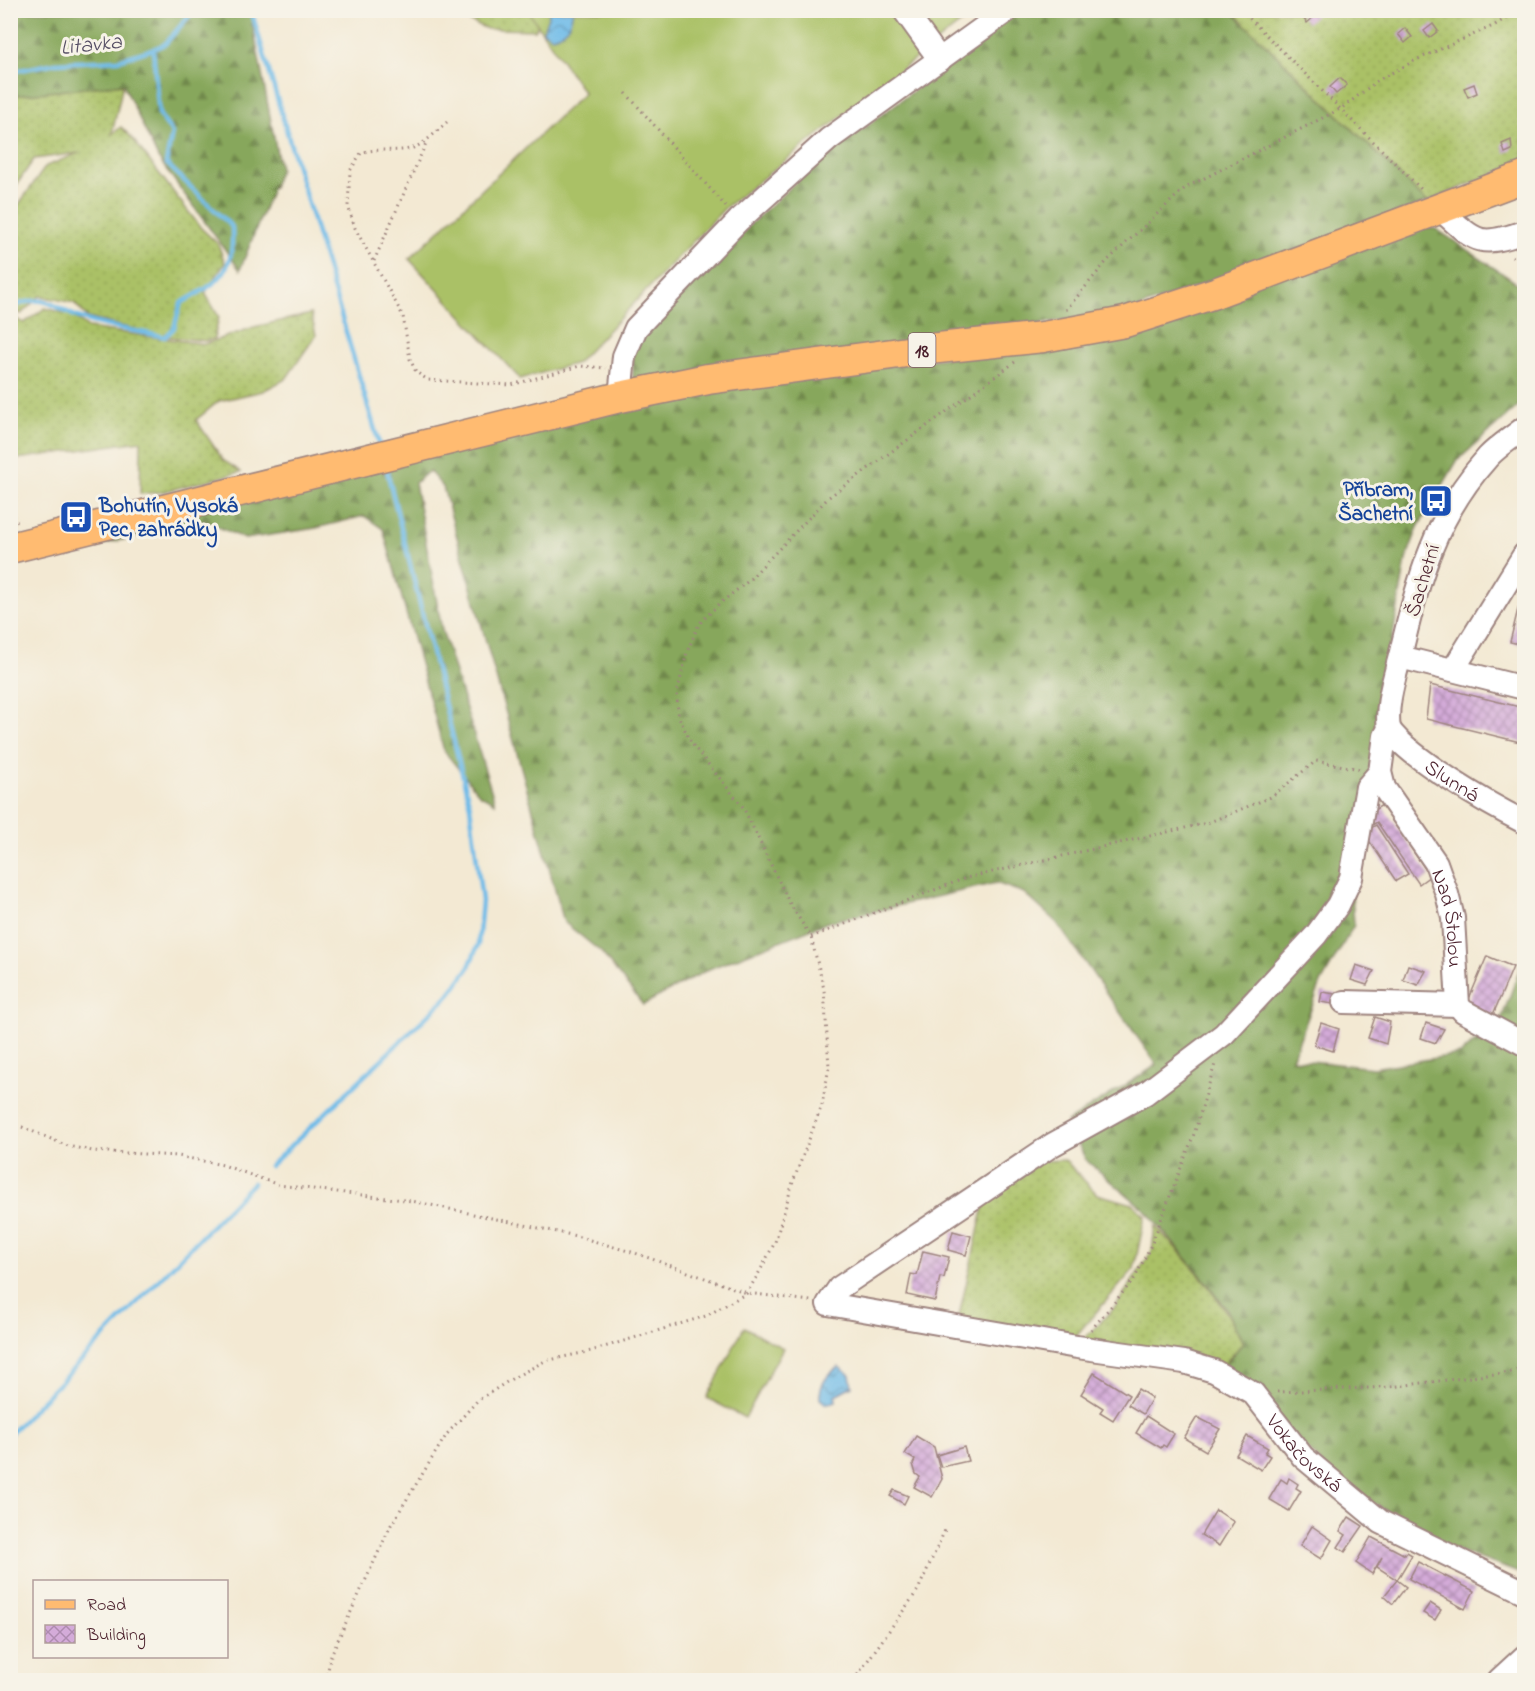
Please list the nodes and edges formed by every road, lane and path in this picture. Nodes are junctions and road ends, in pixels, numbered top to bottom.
1 (17, 10) edge
2 (904, 10) edge
3 (1008, 10) edge
4 (1241, 10) edge
5 (1519, 10) edge
6 (10, 14) edge
7 (940, 60) junction
8 (626, 93) dead end
9 (1342, 108) junction
10 (447, 122) dead end
11 (428, 140) junction
12 (1524, 177) edge
13 (726, 207) dead end
14 (1441, 210) junction
15 (1524, 232) edge
16 (375, 261) junction
17 (1065, 312) dead end
18 (1043, 337) junction
19 (621, 384) junction
20 (1524, 428) edge
21 (10, 548) edge
22 (1524, 555) edge
23 (1515, 588) edge
24 (1400, 657) junction
25 (1453, 670) junction
26 (1524, 688) edge
27 (1389, 729) junction
28 (1380, 772) junction
29 (1524, 822) edge
30 (811, 938) junction
31 (1344, 1002) dead end
32 (1458, 1005) junction
33 (1224, 1034) junction
34 (1524, 1044) edge
35 (10, 1126) edge
36 (747, 1293) junction
37 (828, 1304) junction
38 (1077, 1347) junction
39 (1524, 1366) edge
40 (1253, 1393) junction
41 (945, 1530) dead end
42 (1524, 1592) edge
43 (1524, 1656) edge
44 (326, 1680) edge
45 (854, 1680) edge
46 (1499, 1680) edge

1 - 6 path
2 - 7 street
3 - 7 street
4 - 9 path
5 - 9 path
7 - 19 street
8 - 13 path
9 - 14 path
9 - 17 path
10 - 11 path
11 - 16 path
11 - 16 path
12 - 14 main road, 18
14 - 15 street
14 - 18 main road, 18
16 - 19 path
18 - 19 main road, 18
18 - 30 path
19 - 21 main road, 18
20 - 24 street, Šachetní
22 - 23 street
23 - 25 street
24 - 25 street
24 - 27 street, Šachetní
25 - 26 street
27 - 28 street, Šachetní
27 - 29 street, Slunná
28 - 30 path
28 - 32 street, Nad Štolou
28 - 33 street
30 - 36 path
31 - 32 street
32 - 34 street
33 - 37 street
33 - 38 path
35 - 36 path
36 - 37 path
36 - 44 path
37 - 38 street, Vokačovská
38 - 40 street, Vokačovská
39 - 40 path
40 - 42 street, Vokačovská
41 - 45 path
43 - 46 street

